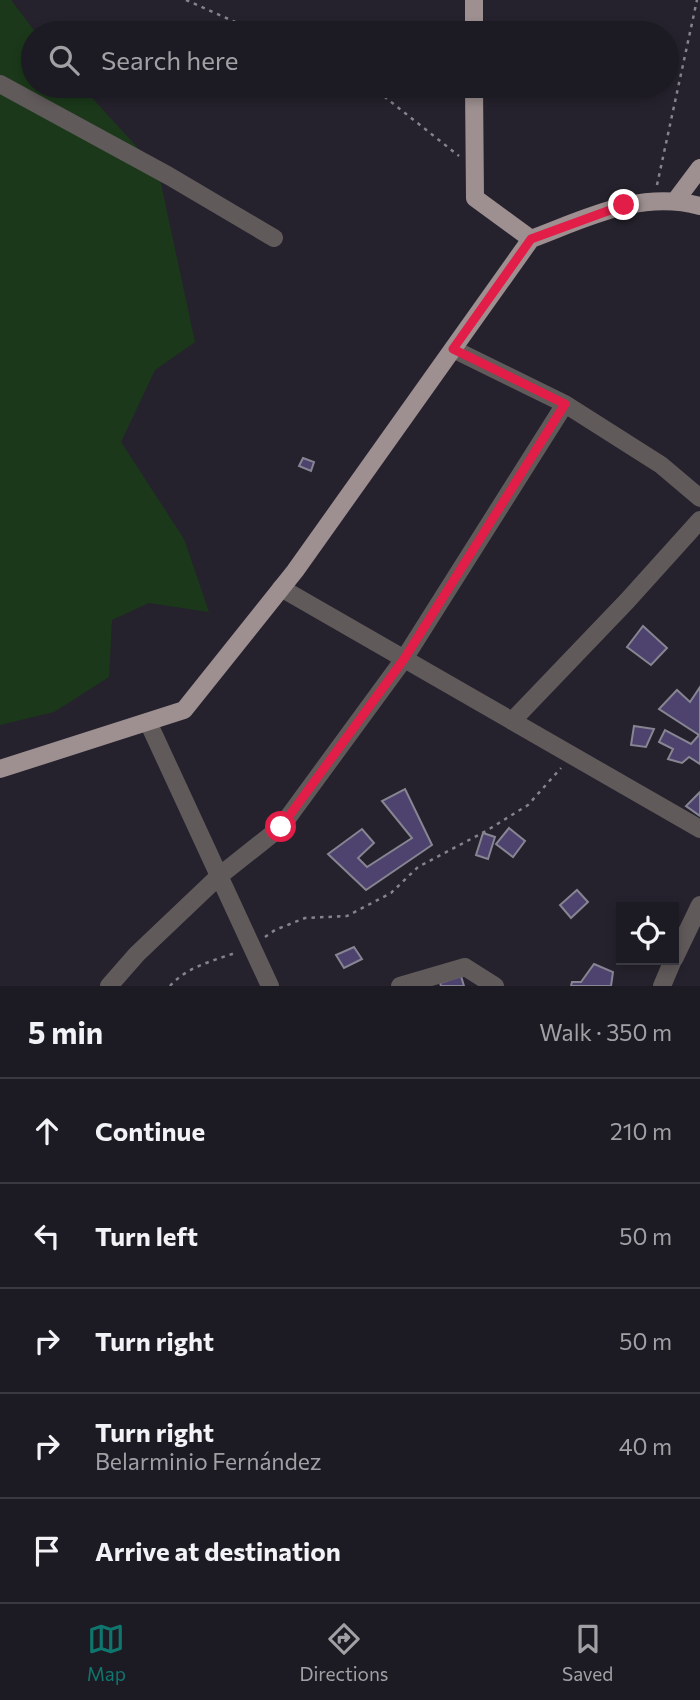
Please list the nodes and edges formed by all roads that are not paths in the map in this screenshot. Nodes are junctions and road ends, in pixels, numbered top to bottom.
1 (474, 0) edge
2 (474, 21) edge
3 (0, 83) edge
4 (21, 95) edge
5 (27, 98) edge
6 (474, 98) edge
7 (700, 168) edge
8 (676, 200) junction
9 (700, 206) edge
10 (274, 238) dead end
11 (531, 239) junction
12 (453, 349) junction
13 (565, 404) junction
14 (700, 498) edge
15 (700, 520) edge
16 (281, 588) junction
17 (404, 659) junction
18 (512, 721) junction
19 (148, 722) junction
20 (0, 769) edge
21 (700, 829) edge
22 (218, 877) junction
23 (700, 905) edge
24 (679, 949) edge
25 (671, 965) edge
26 (109, 986) edge
27 (270, 986) edge
28 (400, 986) edge
29 (495, 986) edge
30 (662, 986) edge

1 - 2 main road
3 - 4 street
5 - 10 street
6 - 11 main road
7 - 8 main road
8 - 9 main road
8 - 11 main road
11 - 12 main road
12 - 13 street
12 - 16 main road
13 - 14 street
13 - 17 street
15 - 18 street
16 - 17 street
16 - 19 main road
17 - 18 street
17 - 22 street
18 - 21 street
19 - 20 main road
19 - 22 street
22 - 26 street
22 - 27 street
23 - 24 street
25 - 30 street
28 - 29 street

